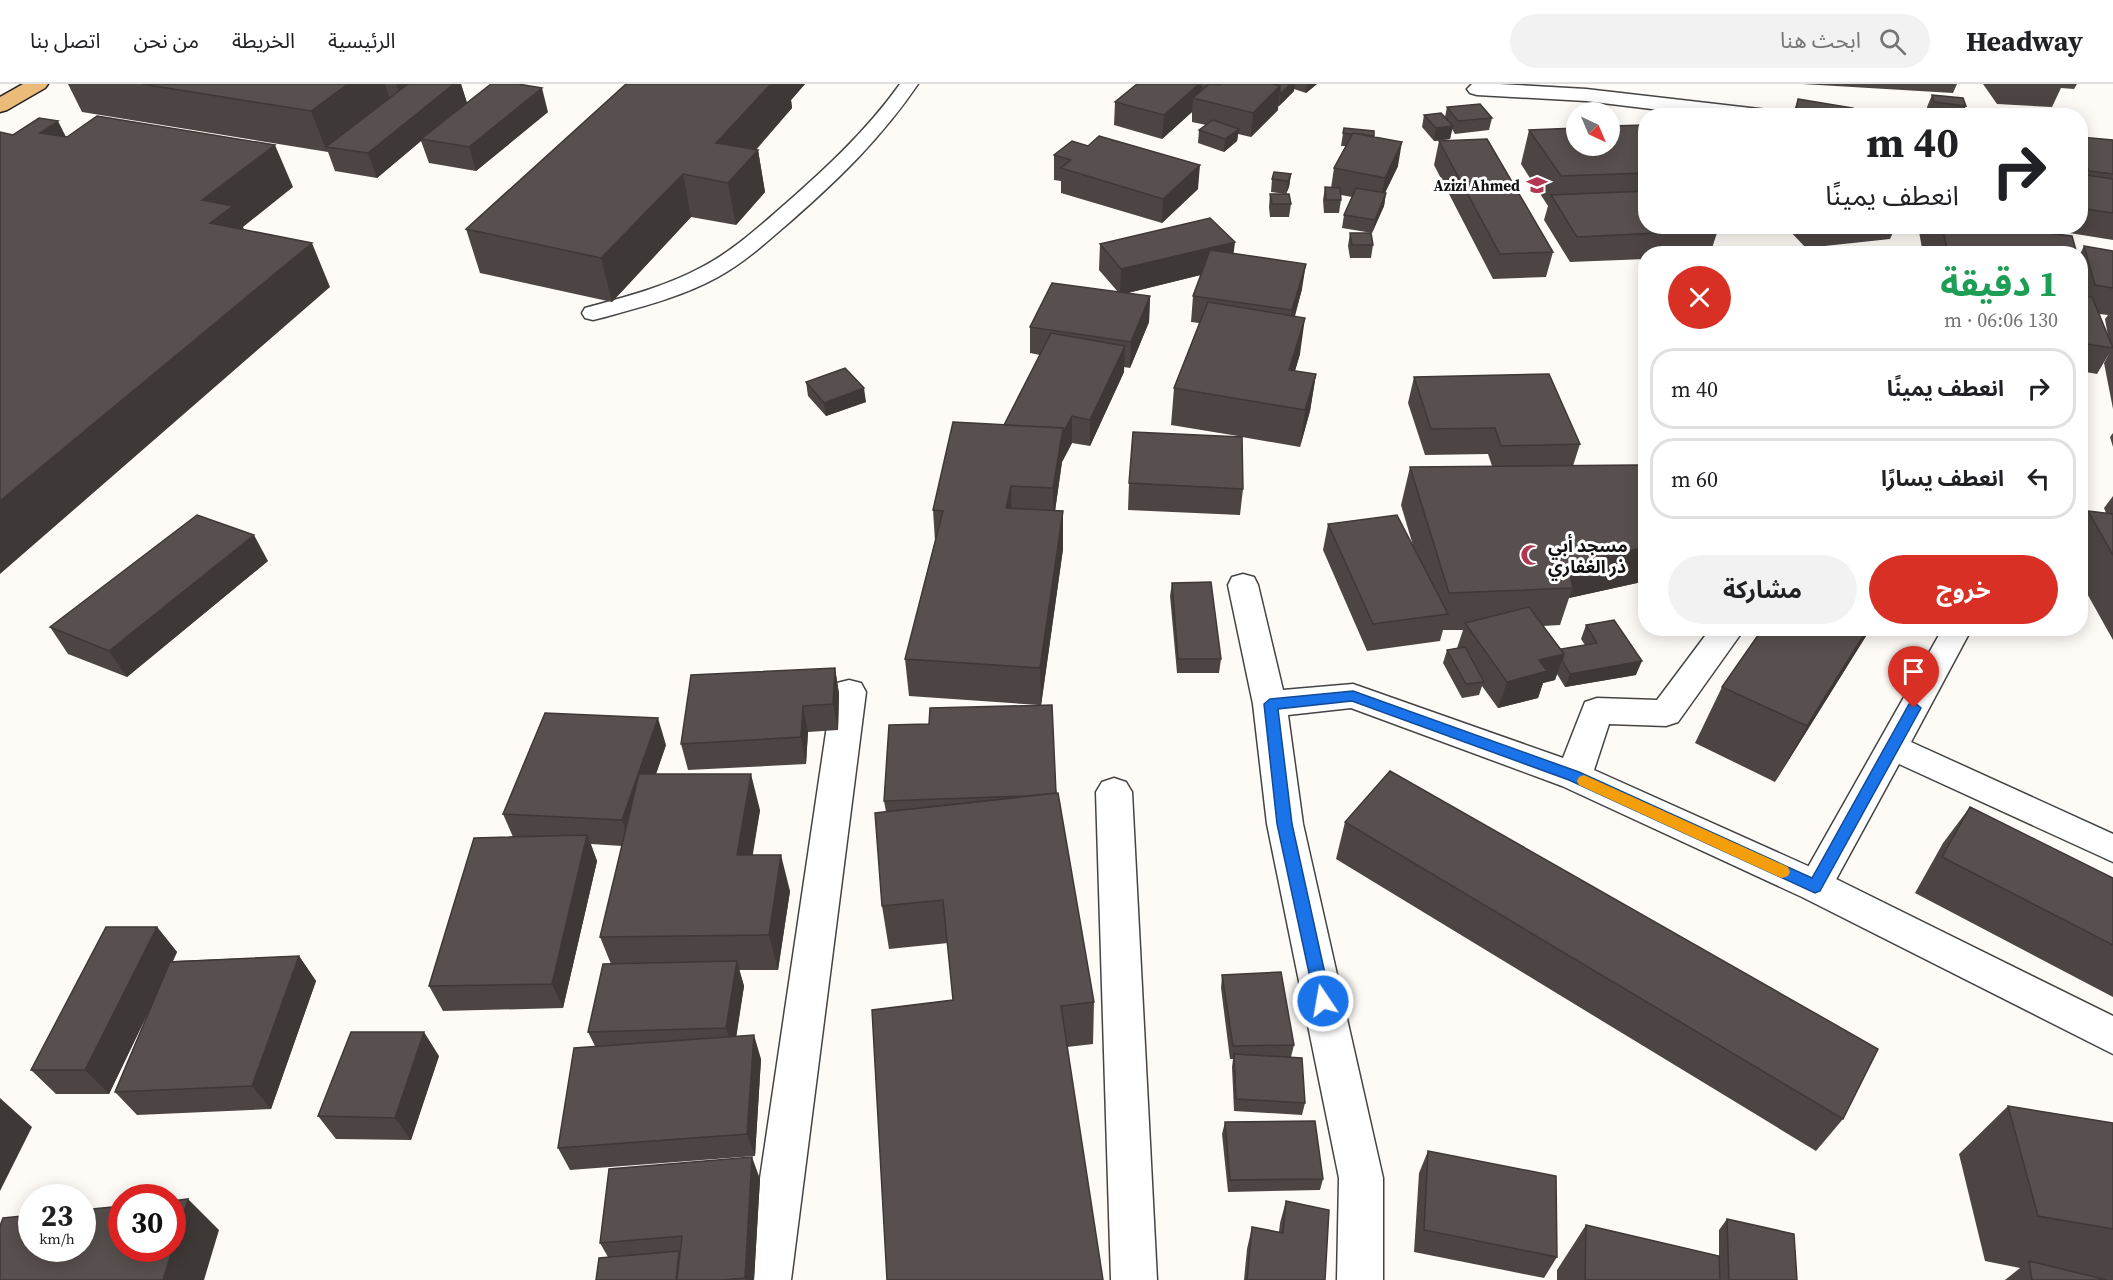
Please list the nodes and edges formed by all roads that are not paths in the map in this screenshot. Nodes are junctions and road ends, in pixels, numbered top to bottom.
1 (9, 84) edge
2 (38, 84) edge
3 (909, 84) edge
4 (0, 89) edge
5 (1477, 89) dead end
6 (0, 106) edge
7 (1699, 108) edge
8 (593, 313) dead end
9 (1243, 585) dead end
10 (1723, 636) edge
11 (1954, 636) edge
12 (849, 692) dead end
13 (1270, 704) junction
14 (1892, 747) junction
15 (1574, 776) junction
16 (1114, 792) dead end
17 (2113, 849) edge
18 (1815, 886) junction
19 (2113, 1036) edge
20 (768, 1280) edge
21 (1134, 1280) edge
22 (1360, 1280) edge

1 - 4 main road
2 - 6 main road
3 - 8 lane
5 - 7 street
9 - 13 street
10 - 15 street
11 - 14 lane
12 - 20 street
13 - 15 street
13 - 22 street
14 - 17 lane
14 - 18 lane
15 - 18 street
16 - 21 street
18 - 19 street

